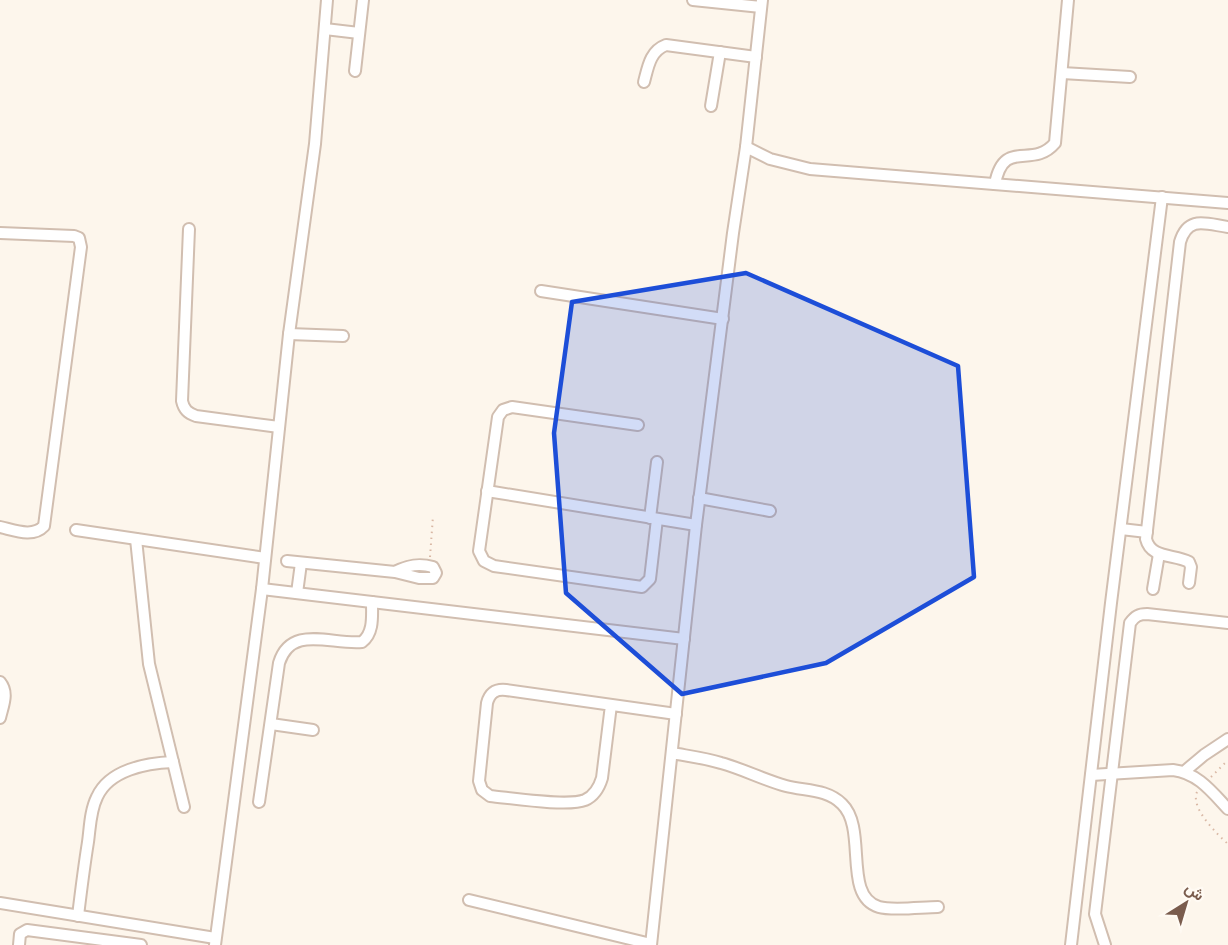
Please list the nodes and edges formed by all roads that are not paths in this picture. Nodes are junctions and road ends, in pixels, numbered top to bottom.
1 (327, 0) edge
2 (363, 0) edge
3 (693, 0) edge
4 (1068, 0) edge
5 (761, 3) edge
6 (325, 29) junction
7 (359, 33) junction
8 (720, 52) junction
9 (756, 57) junction
10 (355, 71) dead end
11 (1062, 73) junction
12 (1130, 77) dead end
13 (644, 82) dead end
14 (711, 106) dead end
15 (746, 147) junction
16 (995, 184) junction
17 (1162, 196) junction
18 (1228, 203) edge
19 (1228, 227) edge
20 (189, 230) dead end
21 (0, 233) edge
22 (541, 291) dead end
23 (723, 319) junction
24 (290, 334) junction
25 (343, 336) dead end
26 (638, 425) dead end
27 (279, 427) junction
28 (657, 462) dead end
29 (487, 491) junction
30 (699, 498) junction
31 (770, 511) dead end
32 (653, 518) junction
33 (696, 525) junction
34 (0, 527) edge
35 (1121, 529) junction
36 (76, 530) dead end
37 (1147, 532) junction
38 (136, 539) junction
39 (1159, 554) junction
40 (265, 558) junction
41 (287, 561) dead end
42 (301, 563) junction
43 (429, 566) road end
44 (1189, 583) dead end
45 (262, 589) junction
46 (1153, 589) dead end
47 (297, 593) junction
48 (372, 602) junction
49 (1228, 623) edge
50 (684, 639) junction
51 (0, 682) edge
52 (611, 705) junction
53 (676, 714) junction
54 (0, 718) edge
55 (271, 724) junction
56 (313, 730) dead end
57 (1228, 739) edge
58 (672, 753) junction
59 (173, 762) junction
60 (1185, 771) junction
61 (1113, 773) junction
62 (1091, 775) junction
63 (259, 802) dead end
64 (184, 807) dead end
65 (1228, 809) edge
66 (469, 900) dead end
67 (0, 903) edge
68 (938, 907) dead end
69 (78, 916) junction
70 (107, 921) junction
71 (104, 942) edge
72 (215, 942) edge
73 (651, 944) edge
74 (19, 945) edge
75 (141, 945) edge
76 (1071, 945) edge
77 (1105, 945) edge

1 - 6 street
2 - 7 street
3 - 5 street
4 - 11 street
5 - 9 street
6 - 7 street
6 - 24 street
7 - 10 street
8 - 9 street
8 - 13 street
8 - 14 street
9 - 15 street
11 - 12 street
11 - 16 street
15 - 16 street
15 - 23 street
16 - 17 street
17 - 18 street
17 - 35 street
19 - 37 street
20 - 27 street
21 - 34 street
22 - 23 street
23 - 30 street
24 - 25 street
24 - 27 street
26 - 29 street
27 - 40 street
28 - 32 street
29 - 32 street
29 - 32 street
30 - 31 street
30 - 33 street
32 - 33 street
33 - 50 street
35 - 37 street
35 - 62 street
36 - 38 street
37 - 39 street
38 - 40 street
38 - 59 street
39 - 44 street
39 - 46 street
40 - 45 street
41 - 42 street
42 - 43 street
42 - 47 street
45 - 47 street
45 - 72 street
47 - 48 street
48 - 50 street
48 - 55 street
49 - 61 street
50 - 53 street
51 - 54 street
52 - 52 street
52 - 53 street
53 - 58 street
55 - 56 street
55 - 63 street
57 - 60 street
58 - 68 street
58 - 73 street
59 - 64 street
59 - 69 street
60 - 61 street
60 - 65 street
61 - 62 street
61 - 77 street
62 - 76 street
66 - 73 street
67 - 69 street
69 - 70 street
70 - 71 street
70 - 72 street
71 - 74 street
71 - 75 street

